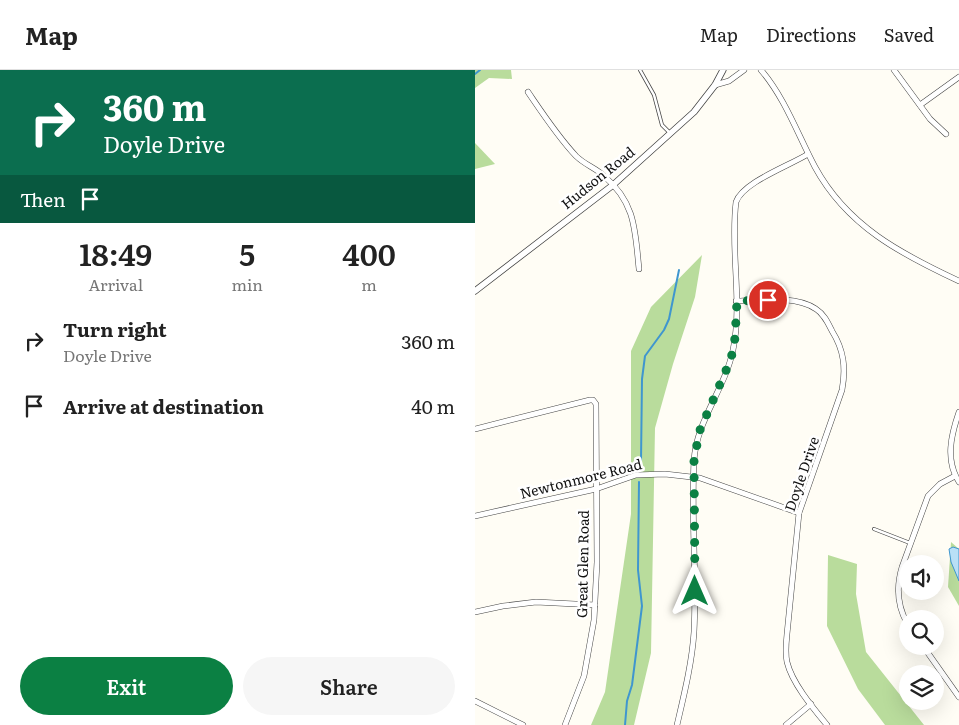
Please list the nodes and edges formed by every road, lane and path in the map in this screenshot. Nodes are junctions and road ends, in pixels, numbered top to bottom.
1 (640, 70) edge
2 (723, 70) edge
3 (745, 70) edge
4 (761, 70) edge
5 (894, 70) edge
6 (959, 78) edge
7 (715, 86) junction
8 (528, 92) dead end
9 (921, 106) junction
10 (670, 134) junction
11 (946, 134) dead end
12 (808, 154) junction
13 (613, 185) junction
14 (639, 269) dead end
15 (959, 281) edge
16 (475, 292) edge
17 (737, 301) junction
18 (959, 412) edge
19 (475, 428) edge
20 (694, 476) junction
21 (955, 476) junction
22 (959, 482) edge
23 (596, 489) junction
24 (799, 513) junction
25 (475, 516) edge
26 (874, 529) dead end
27 (911, 543) junction
28 (595, 605) junction
29 (902, 610) edge
30 (475, 612) edge
31 (929, 655) edge
32 (959, 697) edge
33 (475, 701) edge
34 (811, 704) junction
35 (523, 725) edge
36 (565, 725) edge
37 (677, 725) edge
38 (786, 725) edge
39 (827, 725) edge

1 - 10 lane
2 - 7 street, Hudson Road
3 - 7 street
4 - 12 street
5 - 9 street
6 - 9 street
7 - 10 street, Hudson Road
8 - 13 street
9 - 11 street
10 - 13 street, Hudson Road
12 - 15 street
12 - 17 street
13 - 14 street
13 - 16 street, Hudson Road
17 - 20 street
17 - 24 street, Doyle Drive
18 - 21 street
19 - 23 street, Great Glen Road
20 - 23 street, Newtonmore Road
20 - 24 street, Newtonmore Road
20 - 37 street
21 - 22 street
21 - 27 street
23 - 25 street, Newtonmore Road
23 - 28 street, Great Glen Road
24 - 34 street, Doyle Drive
26 - 27 lane
27 - 29 street
28 - 30 street
28 - 36 street, Great Glen Road
31 - 32 street
33 - 35 street
34 - 38 street
34 - 39 street, Doyle Drive

